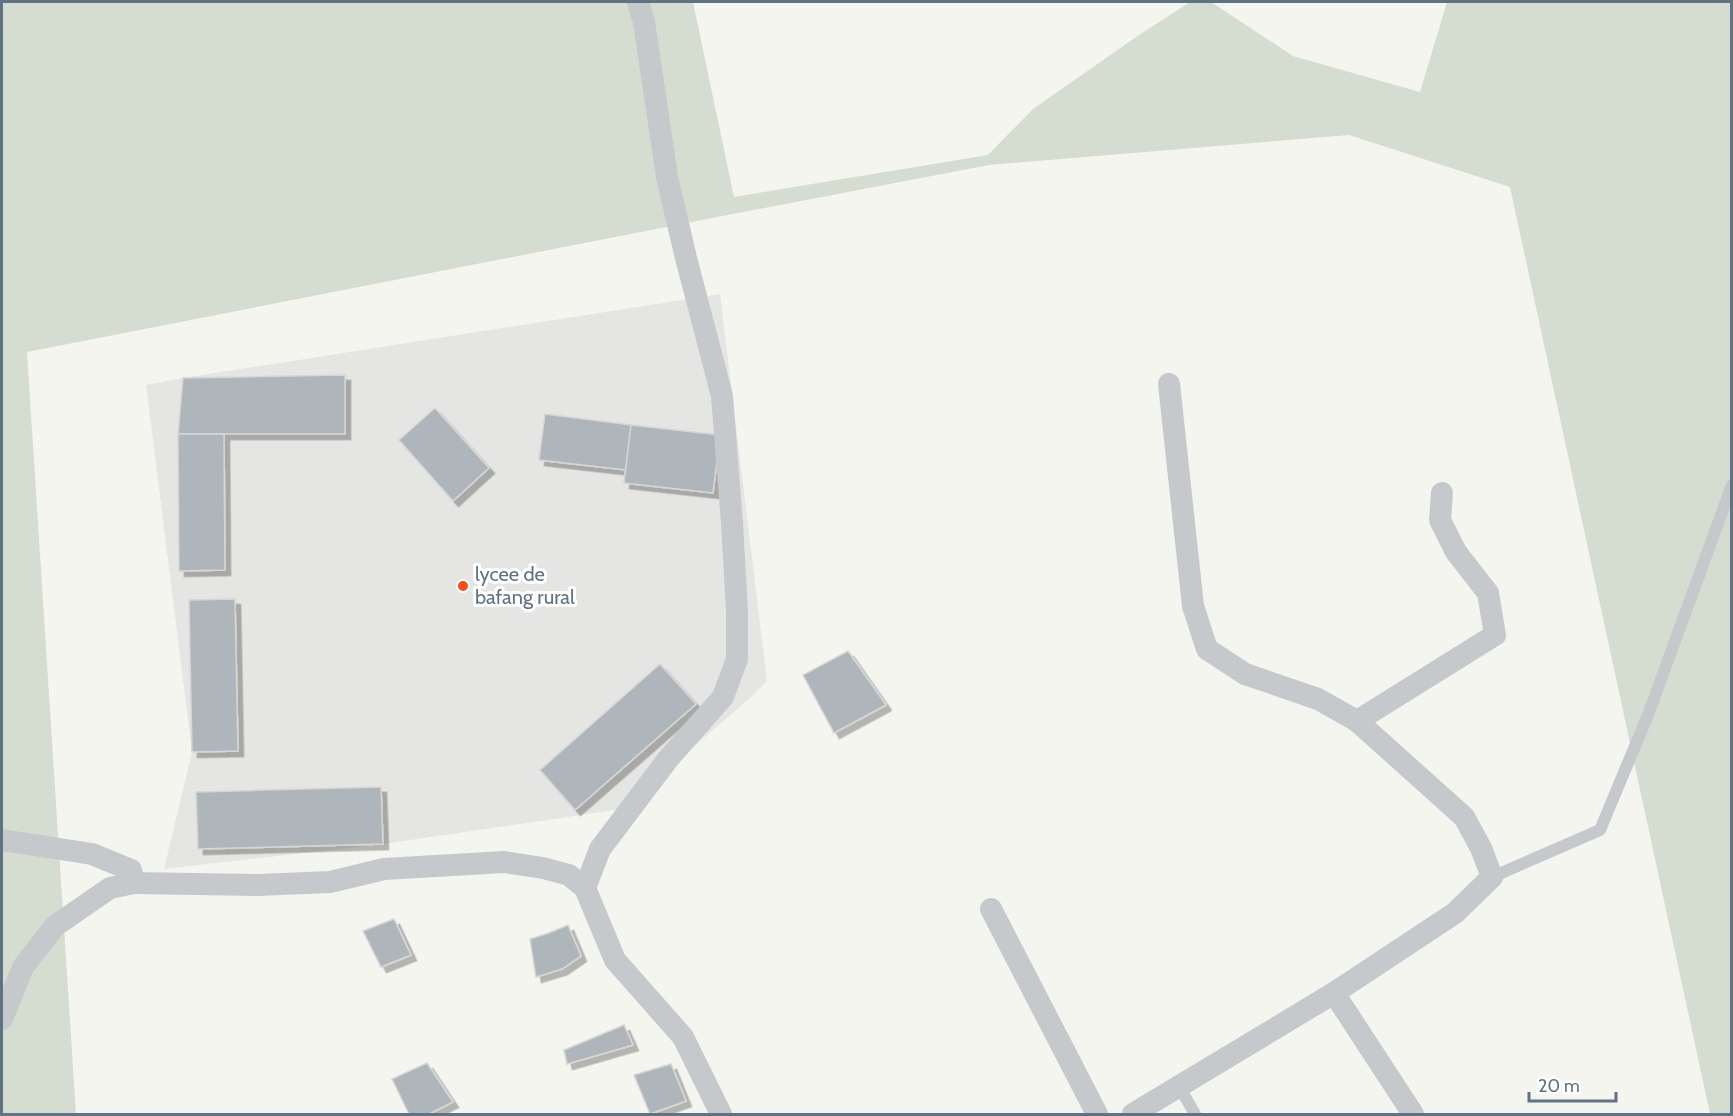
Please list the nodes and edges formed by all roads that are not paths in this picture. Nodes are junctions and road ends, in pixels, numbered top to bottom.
1 (638, 2) edge
2 (1169, 384) dead end
3 (1731, 485) edge
4 (1442, 493) dead end
5 (1357, 721) junction
6 (2, 840) edge
7 (1492, 877) junction
8 (134, 884) junction
9 (585, 888) junction
10 (991, 909) dead end
11 (1334, 993) junction
12 (2, 1019) edge
13 (1180, 1088) junction
14 (721, 1114) edge
15 (1097, 1114) edge
16 (1133, 1114) edge
17 (1195, 1114) edge
18 (1413, 1114) edge

1 - 9 street
2 - 5 street
3 - 7 lane
4 - 5 street
5 - 7 street
6 - 8 street
7 - 11 street
8 - 9 street
8 - 12 street
9 - 14 street
10 - 15 street
11 - 13 street
11 - 18 street
13 - 16 street
13 - 17 lane

